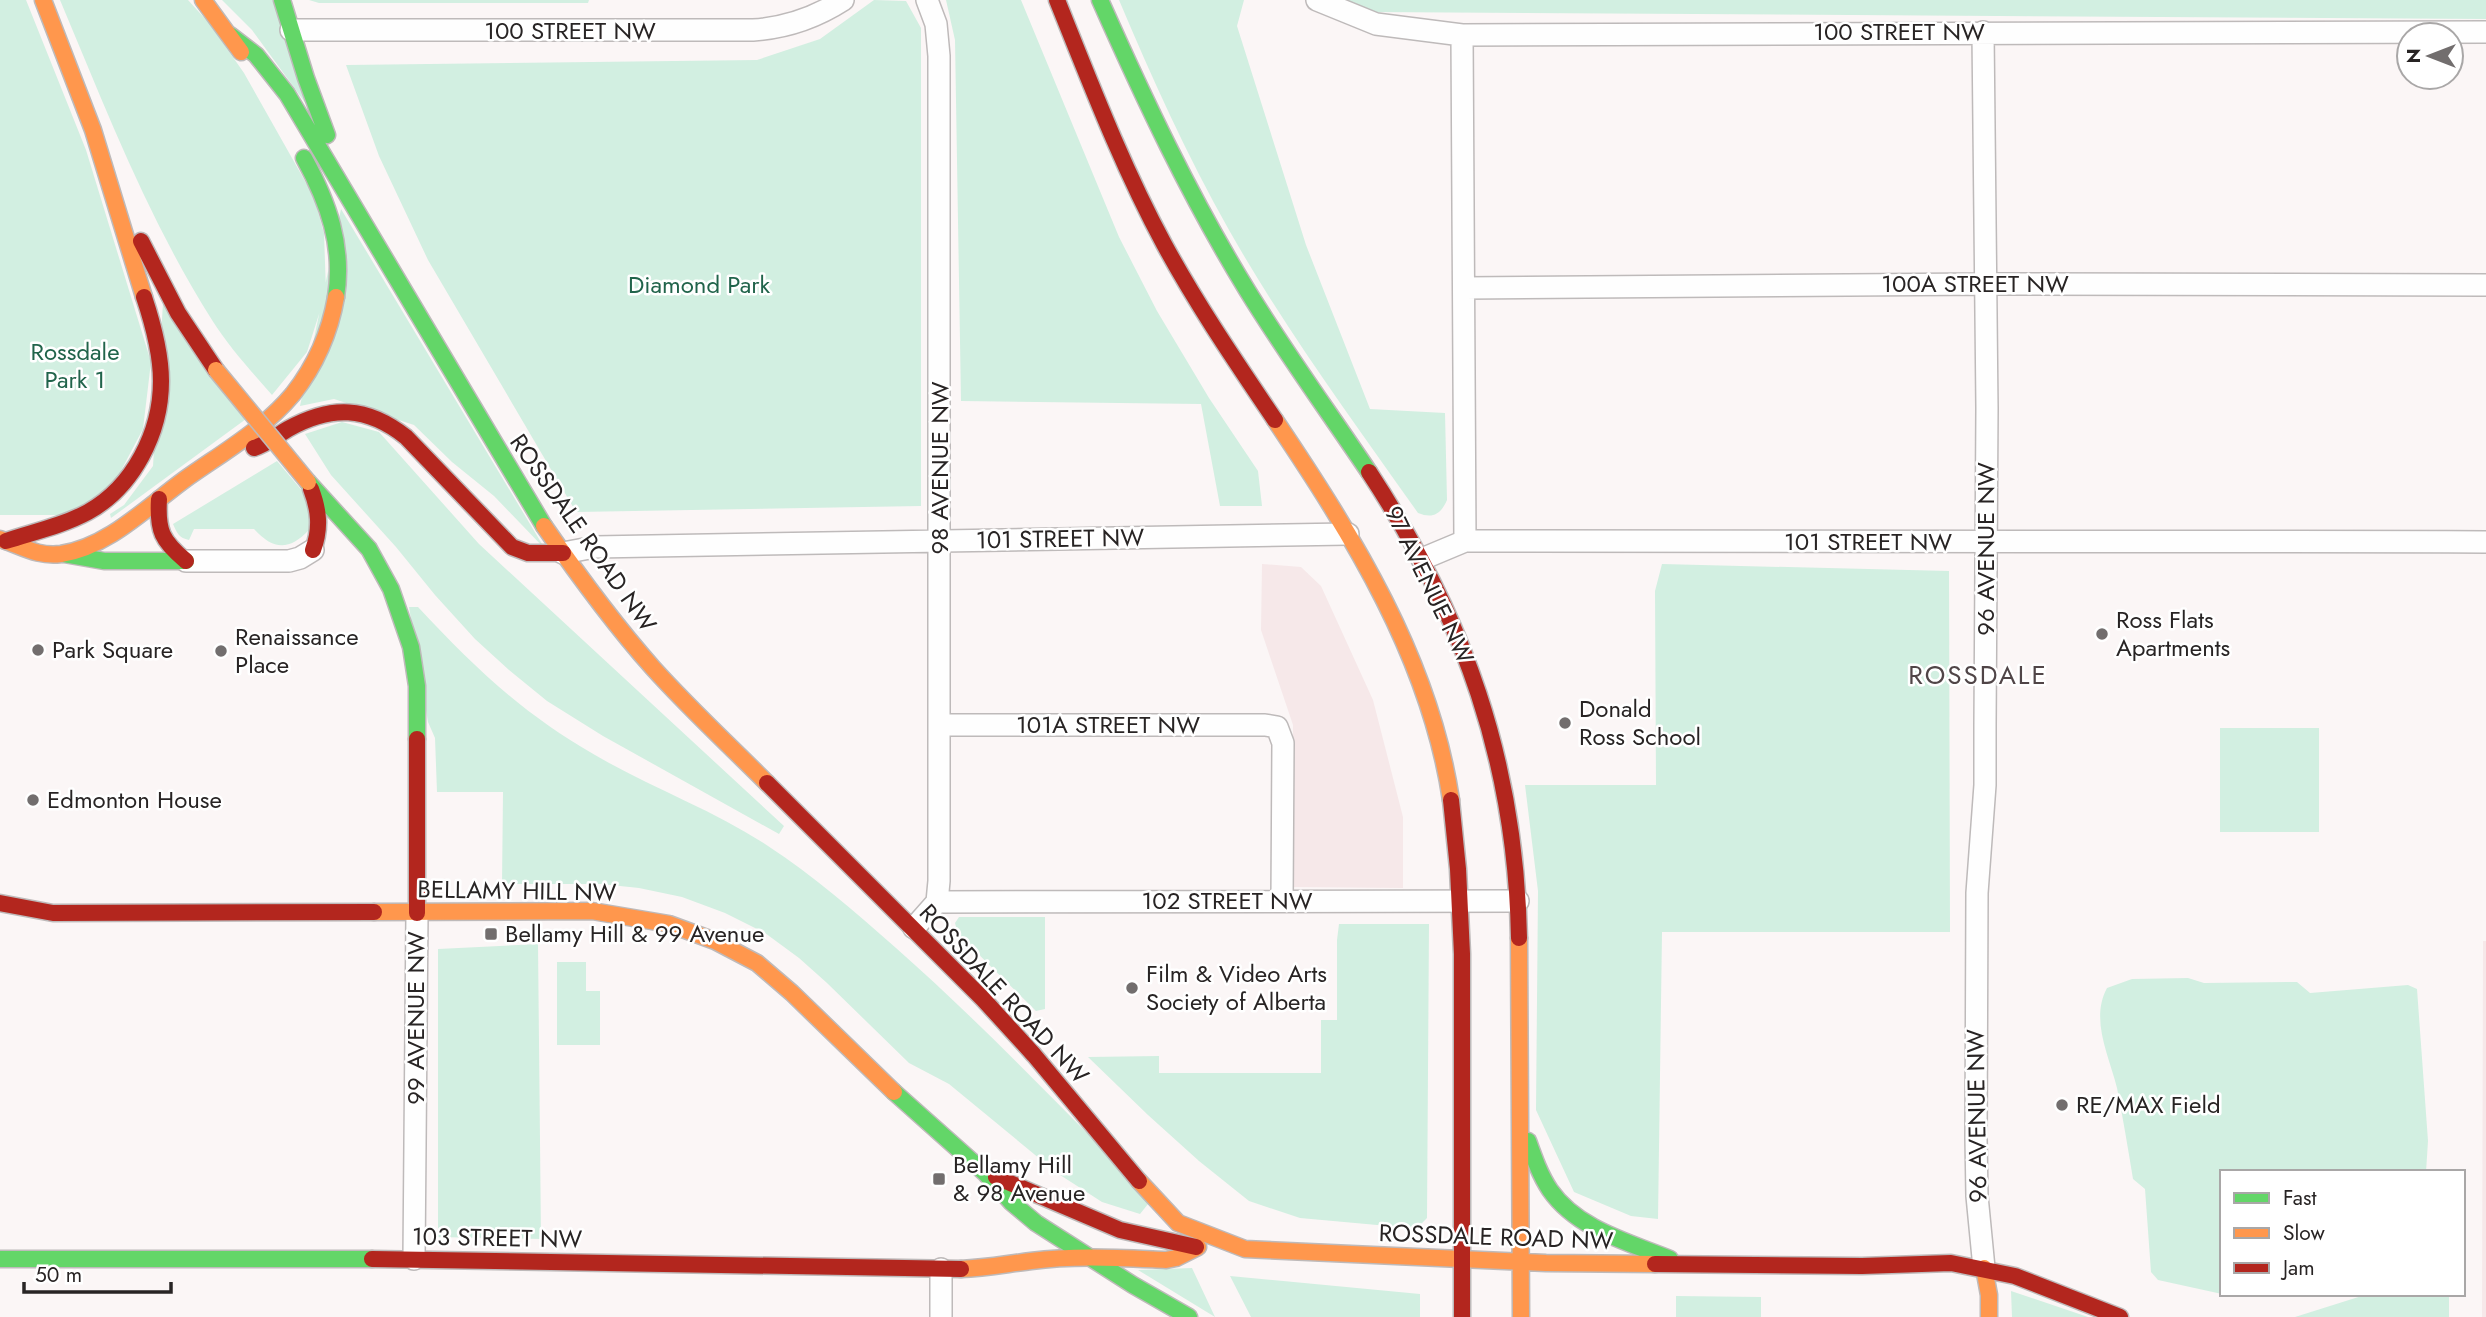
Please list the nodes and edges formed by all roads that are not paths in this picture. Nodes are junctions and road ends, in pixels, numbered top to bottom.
1 (43, 0) edge
2 (202, 0) edge
3 (282, 0) edge
4 (843, 0) edge
5 (927, 0) edge
6 (1057, 0) edge
7 (1100, 0) edge
8 (1317, 0) edge
9 (291, 30) junction
10 (1983, 32) junction
11 (2486, 32) edge
12 (1462, 34) junction
13 (230, 35) junction
14 (270, 99) dead end
15 (295, 142) dead end
16 (99, 148) junction
17 (364, 222) junction
18 (1986, 284) junction
19 (2486, 285) edge
20 (1465, 288) junction
21 (223, 453) junction
22 (308, 482) junction
23 (159, 499) junction
24 (1348, 534) junction
25 (3, 540) edge
26 (941, 540) junction
27 (1465, 541) junction
28 (1985, 542) junction
29 (2486, 542) edge
30 (369, 549) junction
31 (313, 550) junction
32 (563, 553) junction
33 (62, 554) junction
34 (1422, 559) junction
35 (186, 561) junction
36 (939, 725) junction
37 (1462, 900) junction
38 (1282, 901) junction
39 (1518, 901) junction
40 (937, 902) junction
41 (0, 903) edge
42 (417, 913) junction
43 (914, 928) junction
44 (1521, 1119) junction
45 (985, 1173) junction
46 (1198, 1247) junction
47 (1245, 1249) junction
48 (1090, 1257) junction
49 (0, 1259) edge
50 (414, 1259) junction
51 (1462, 1260) junction
52 (1521, 1261) junction
53 (1683, 1265) junction
54 (993, 1268) junction
55 (1984, 1268) junction
56 (941, 1269) junction
57 (1133, 1285) junction
58 (941, 1317) edge
59 (1189, 1317) edge
60 (1462, 1317) edge
61 (1521, 1317) edge
62 (1989, 1317) edge
63 (2120, 1317) edge

1 - 16 main road
2 - 13 main road
3 - 9 main road
4 - 9 street, 100 STREET NW
5 - 26 street, 98 AVENUE NW
6 - 24 main road, 97 AVENUE NW
7 - 34 main road, 97 AVENUE NW
8 - 12 street, 100 STREET NW
9 - 17 main road
10 - 11 street, 100 STREET NW
10 - 12 street, 100 STREET NW
10 - 18 street, 96 AVENUE NW
12 - 20 street
13 - 14 main road
13 - 17 main road, ROSSDALE ROAD NW
15 - 21 main road
16 - 22 main road, bridge
16 - 25 main road
17 - 32 main road, ROSSDALE ROAD NW
18 - 19 street, 100A STREET NW
18 - 20 street, 100A STREET NW
18 - 28 street, 96 AVENUE NW
20 - 27 street
21 - 23 main road
21 - 32 main road
22 - 30 main road
22 - 31 main road
23 - 33 main road
23 - 35 main road
24 - 26 street, 101 STREET NW
24 - 37 main road, 97 AVENUE NW
25 - 33 main road
26 - 32 street, 101 STREET NW
26 - 36 street, 98 AVENUE NW
27 - 28 street, 101 STREET NW
27 - 34 street, 101 STREET NW
28 - 29 street, 101 STREET NW
28 - 55 street, 96 AVENUE NW
30 - 31 main road
30 - 42 main road, 99 AVENUE NW
31 - 35 street
32 - 43 main road, ROSSDALE ROAD NW
33 - 35 main road
34 - 39 main road, 97 AVENUE NW
36 - 38 street, 101A STREET NW
36 - 40 street, 98 AVENUE NW
37 - 38 street, 102 STREET NW
37 - 39 street, 102 STREET NW
37 - 51 main road, 97 AVENUE NW
38 - 40 street, 102 STREET NW
39 - 44 main road, 97 AVENUE NW
40 - 43 street
41 - 42 main road, BELLAMY HILL NW
42 - 45 main road, BELLAMY HILL NW
42 - 50 street, 99 AVENUE NW
43 - 47 main road, ROSSDALE ROAD NW
44 - 52 main road, 97 AVENUE NW
44 - 53 main road
45 - 46 main road, BELLAMY HILL NW
45 - 48 main road, BELLAMY HILL NW
46 - 47 main road, BELLAMY HILL NW
46 - 48 main road, 103 STREET NW
47 - 51 main road, ROSSDALE ROAD NW
48 - 54 main road, 103 STREET NW
48 - 57 main road, BELLAMY HILL NW
49 - 50 main road, 103 STREET NW
50 - 56 main road, 103 STREET NW
51 - 52 main road, ROSSDALE ROAD NW
51 - 60 main road, 97 AVENUE NW
52 - 53 main road, ROSSDALE ROAD NW
52 - 61 main road, 97 AVENUE NW
53 - 55 main road, ROSSDALE ROAD NW
54 - 56 main road, 103 STREET NW
54 - 57 main road, 103 STREET NW
55 - 62 main road, 96 AVENUE NW
55 - 63 main road, ROSSDALE ROAD NW
56 - 58 street
57 - 59 main road, BELLAMY HILL NW

